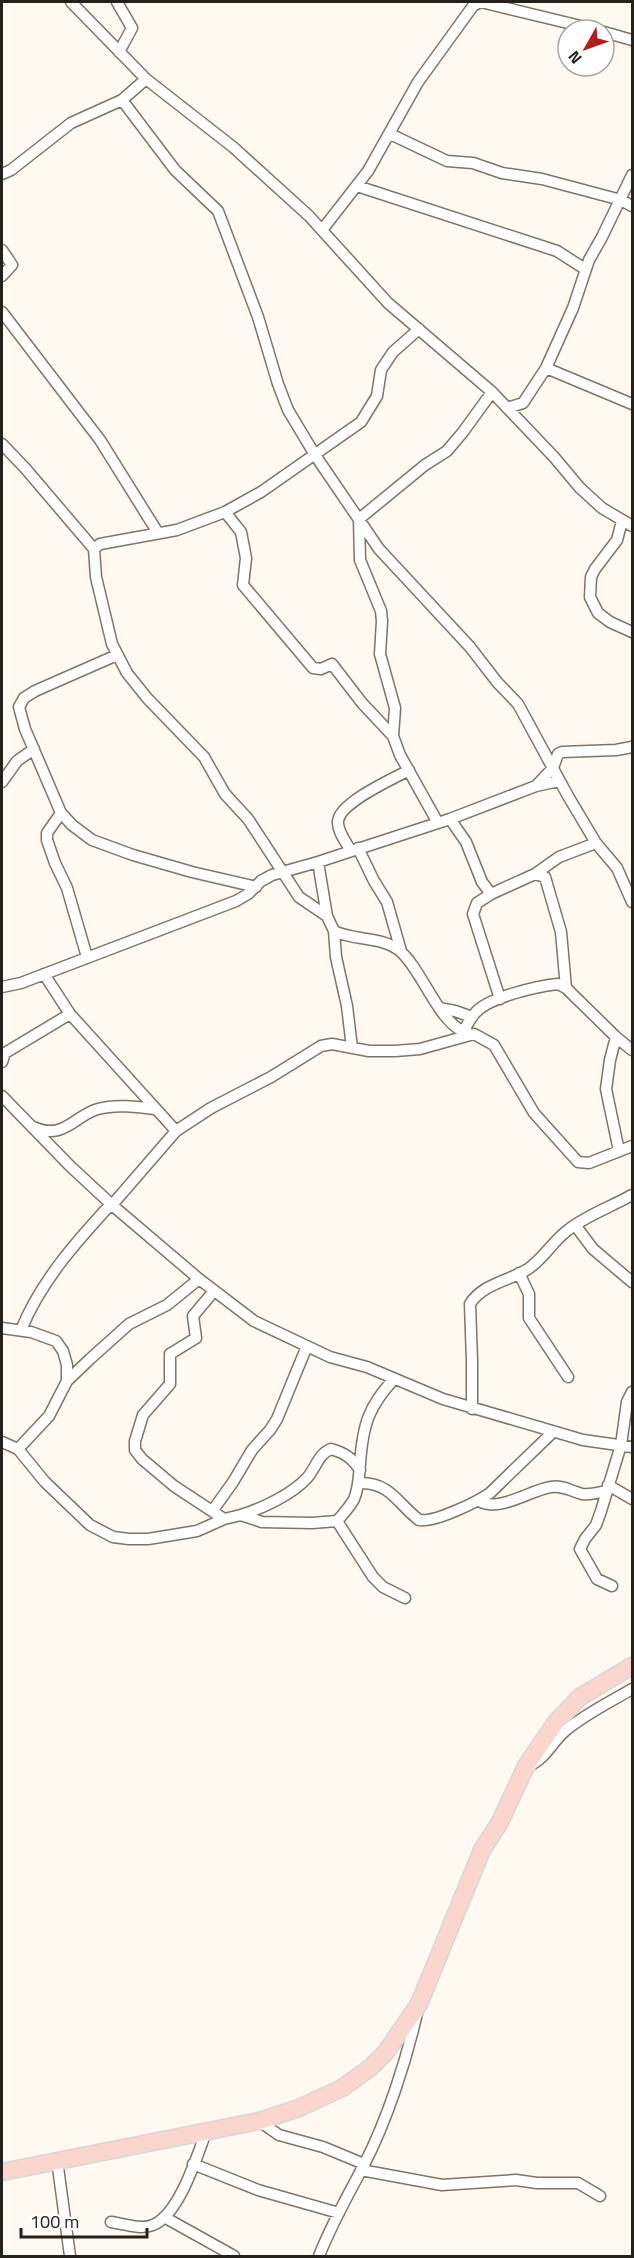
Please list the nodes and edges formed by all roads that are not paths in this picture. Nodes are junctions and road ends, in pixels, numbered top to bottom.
1 (71, 2) edge
2 (117, 2) edge
3 (480, 2) edge
4 (556, 20) edge
5 (616, 35) edge
6 (633, 40) edge
7 (118, 52) junction
8 (146, 79) junction
9 (122, 100) junction
10 (390, 134) junction
11 (2, 174) edge
12 (633, 175) edge
13 (357, 186) junction
14 (621, 200) junction
15 (633, 206) edge
16 (322, 230) junction
17 (2, 250) edge
18 (585, 269) junction
19 (2, 276) edge
20 (2, 312) edge
21 (419, 329) junction
22 (546, 368) junction
23 (492, 392) junction
24 (633, 404) edge
25 (507, 408) junction
26 (2, 444) edge
27 (315, 455) junction
28 (225, 512) junction
29 (359, 519) junction
30 (627, 524) edge
31 (158, 533) junction
32 (94, 549) junction
33 (633, 632) edge
34 (117, 655) junction
35 (393, 736) junction
36 (633, 747) edge
37 (34, 749) junction
38 (553, 768) junction
39 (409, 770) junction
40 (559, 781) junction
41 (2, 782) edge
42 (536, 786) junction
43 (61, 813) junction
44 (450, 819) junction
45 (438, 823) junction
46 (596, 843) junction
47 (355, 850) junction
48 (318, 862) junction
49 (283, 873) junction
50 (541, 873) junction
51 (256, 887) junction
52 (491, 894) junction
53 (633, 902) edge
54 (327, 916) junction
55 (334, 931) junction
56 (401, 951) junction
57 (87, 957) junction
58 (44, 974) junction
59 (2, 987) edge
60 (566, 988) junction
61 (500, 999) junction
62 (439, 1008) junction
63 (70, 1014) junction
64 (472, 1017) junction
65 (469, 1033) junction
66 (616, 1037) junction
67 (352, 1048) junction
68 (633, 1050) edge
69 (2, 1062) edge
70 (2, 1096) edge
71 (155, 1109) junction
72 (30, 1125) junction
73 (176, 1131) junction
74 (628, 1149) edge
75 (633, 1195) edge
76 (112, 1205) junction
77 (575, 1225) junction
78 (519, 1273) junction
79 (199, 1279) junction
80 (633, 1281) edge
81 (214, 1291) junction
82 (2, 1328) edge
83 (21, 1330) junction
84 (307, 1346) junction
85 (568, 1377) dead end
86 (394, 1379) junction
87 (67, 1382) junction
88 (633, 1392) edge
89 (471, 1408) junction
90 (553, 1432) junction
91 (2, 1442) edge
92 (621, 1445) junction
93 (633, 1447) edge
94 (18, 1449) junction
95 (360, 1470) junction
96 (358, 1483) junction
97 (607, 1488) junction
98 (633, 1499) edge
99 (479, 1501) junction
100 (213, 1510) junction
101 (241, 1515) junction
102 (224, 1519) junction
103 (336, 1521) junction
104 (612, 1586) dead end
105 (405, 1598) dead end
106 (633, 1666) edge
107 (633, 1689) edge
108 (526, 1766) junction
109 (418, 2004) junction
110 (259, 2121) junction
111 (206, 2132) junction
112 (57, 2160) junction
113 (193, 2164) junction
114 (363, 2167) junction
115 (2, 2172) edge
116 (600, 2196) dead end
117 (339, 2213) junction
118 (164, 2217) junction
119 (111, 2222) dead end
120 (70, 2256) edge
121 (234, 2256) edge
122 (319, 2256) edge

1 - 7 street
2 - 7 street
3 - 4 street
3 - 10 street
5 - 6 street
7 - 8 street
8 - 9 street
8 - 16 street
9 - 11 street
9 - 27 street
10 - 13 street
10 - 14 street
12 - 14 street
13 - 16 street
13 - 18 street
14 - 15 street
14 - 18 street
16 - 21 street
17 - 19 street
18 - 22 street
20 - 31 street
21 - 23 street
21 - 27 street
22 - 24 street
22 - 25 street
23 - 25 street
23 - 29 street
25 - 30 street
26 - 32 street
27 - 28 street
27 - 29 street
28 - 31 street
28 - 35 street
29 - 35 street
29 - 38 street
30 - 33 street
31 - 32 street
32 - 34 street
34 - 37 street
34 - 49 street
35 - 39 street
36 - 38 street
37 - 41 street
37 - 43 street
38 - 40 street
38 - 42 street
39 - 45 street
39 - 47 street
40 - 42 street
40 - 46 street
42 - 44 street
43 - 51 street
43 - 57 street
44 - 45 street
44 - 52 street
45 - 47 street
46 - 50 street
46 - 53 street
47 - 48 street
47 - 56 street
48 - 49 street
48 - 54 street
49 - 51 street
49 - 54 street
50 - 52 street
50 - 60 street
51 - 57 street
52 - 61 street
54 - 55 street
55 - 56 street
55 - 67 street
56 - 62 street
57 - 58 street
58 - 59 street
58 - 63 street
60 - 61 street
60 - 66 street
61 - 64 street
62 - 64 street
62 - 65 street
63 - 69 street
63 - 71 street
64 - 65 street
65 - 67 street
65 - 74 street
66 - 68 street
66 - 74 street
67 - 73 street
70 - 72 street
71 - 72 street
71 - 73 street
72 - 76 street
73 - 76 street
75 - 77 street
76 - 79 street
76 - 83 street
77 - 78 street
77 - 80 street
78 - 85 street
78 - 89 street
79 - 81 street
79 - 87 street
81 - 84 street
81 - 100 street
82 - 83 street
83 - 87 street
84 - 86 street
84 - 100 street
86 - 89 street
86 - 95 street
87 - 94 street
88 - 92 street
89 - 90 street
90 - 92 street
90 - 99 street
91 - 94 street
92 - 93 street
92 - 97 street
94 - 102 street
95 - 96 street
95 - 101 street
96 - 99 street
96 - 103 street
97 - 98 street
97 - 99 street
97 - 104 street
100 - 102 street
101 - 102 street
101 - 103 street
103 - 105 street
106 - 108 main road
107 - 108 street
108 - 109 main road
109 - 110 main road
109 - 114 street
110 - 111 main road
110 - 114 street
111 - 112 main road
111 - 113 street
112 - 115 main road
112 - 120 street
113 - 117 street
113 - 118 street
114 - 116 street
114 - 117 street
117 - 122 street
118 - 119 street
118 - 121 street

